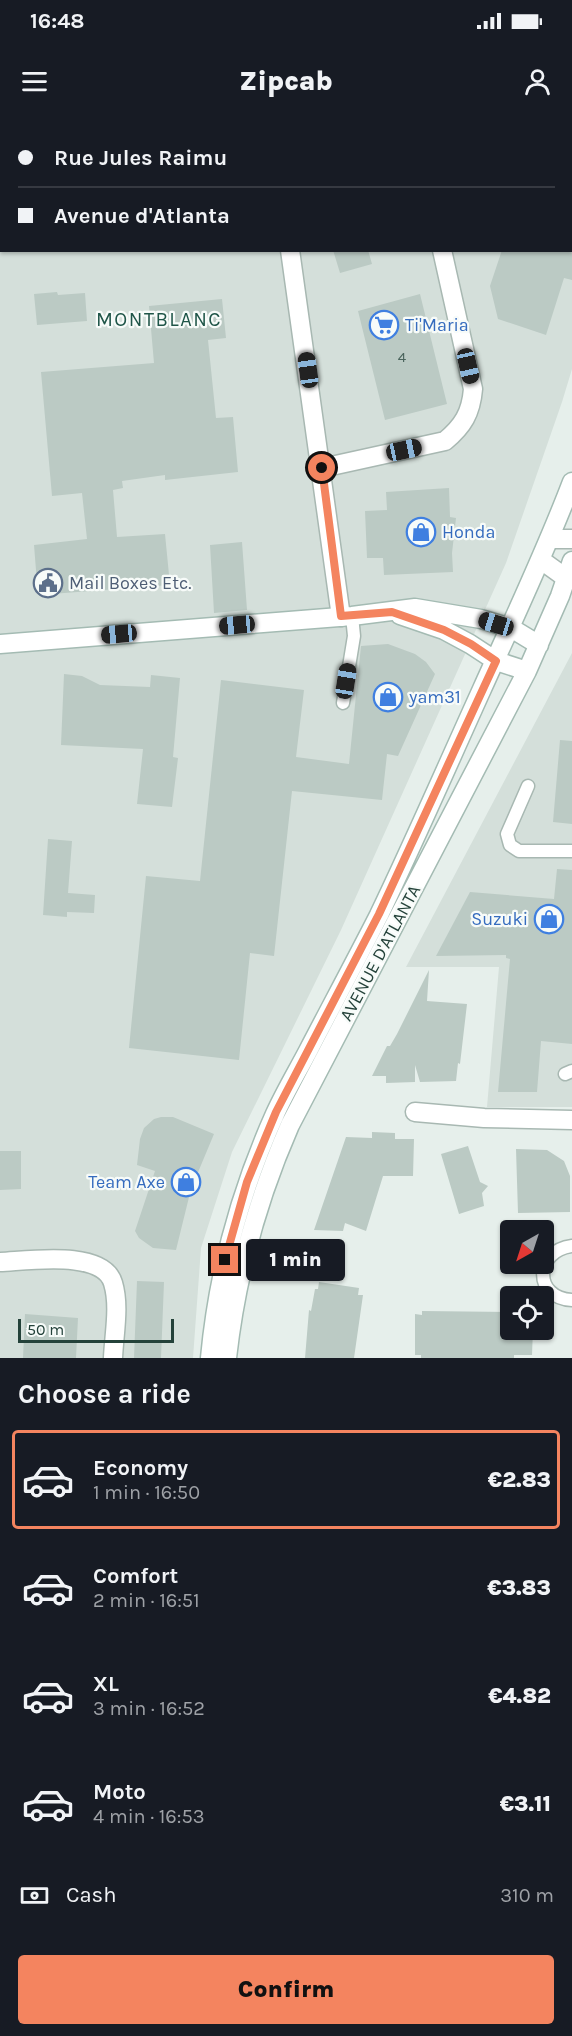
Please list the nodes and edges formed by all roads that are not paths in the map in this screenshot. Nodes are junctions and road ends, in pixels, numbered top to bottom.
1 (290, 252) edge
2 (442, 252) edge
3 (322, 468) junction
4 (572, 482) edge
5 (550, 539) junction
6 (572, 539) edge
7 (541, 560) junction
8 (570, 572) edge
9 (392, 612) junction
10 (347, 616) junction
11 (511, 628) junction
12 (0, 644) edge
13 (539, 645) junction
14 (496, 661) junction
15 (527, 671) junction
16 (343, 703) dead end
17 (528, 786) dead end
18 (572, 851) edge
19 (415, 1112) dead end
20 (572, 1120) edge
21 (572, 1246) edge
22 (0, 1262) edge
23 (572, 1300) edge
24 (113, 1358) edge
25 (210, 1358) edge
26 (228, 1358) edge

1 - 3 street
2 - 3 street
3 - 10 street
4 - 5 street, AVENUE D'ATLANTA
5 - 6 street
5 - 7 street, AVENUE D'ATLANTA
7 - 8 street
7 - 11 street, AVENUE D'ATLANTA
8 - 13 street, AVENUE D'ATLANTA
9 - 10 street
9 - 11 street
9 - 14 street
10 - 12 street
10 - 16 lane
11 - 13 street
11 - 14 street, AVENUE D'ATLANTA
13 - 15 street, AVENUE D'ATLANTA
14 - 15 street
14 - 25 street, AVENUE D'ATLANTA
15 - 26 street, AVENUE D'ATLANTA
17 - 18 lane
19 - 20 street
21 - 23 lane
22 - 24 street

